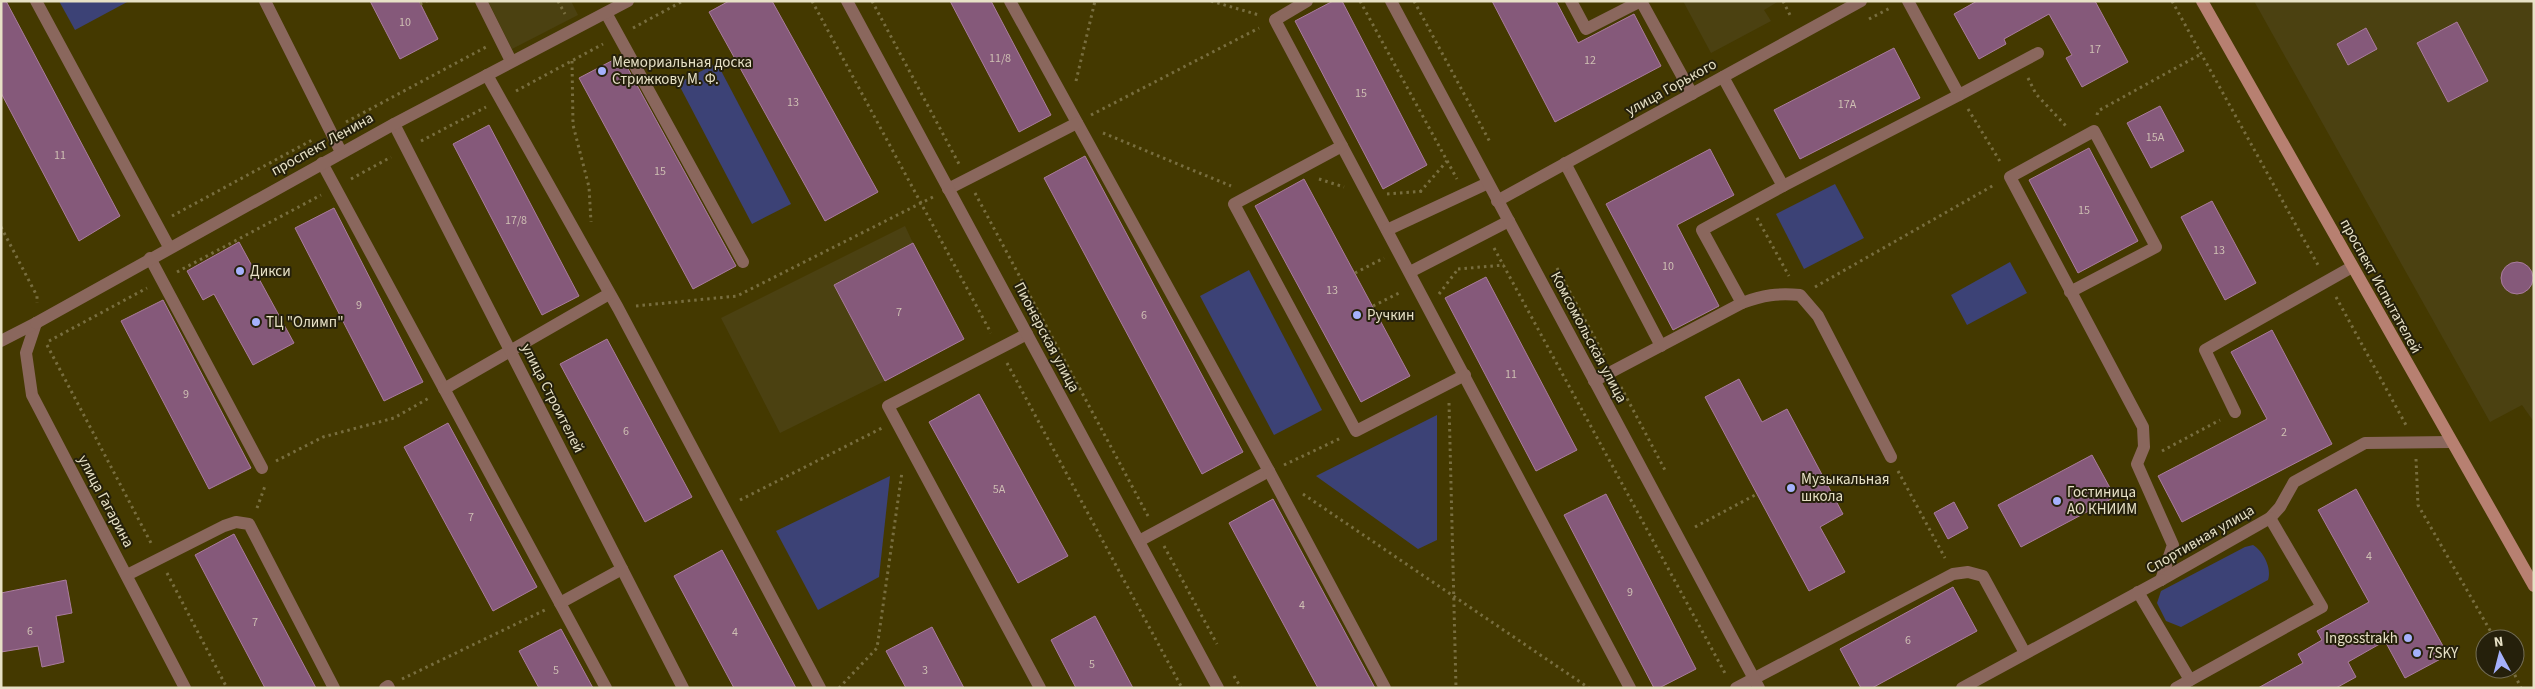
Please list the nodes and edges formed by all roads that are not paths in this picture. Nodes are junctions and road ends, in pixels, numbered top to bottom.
1 (36, 1) edge
2 (265, 1) edge
3 (481, 1) edge
4 (628, 1) edge
5 (847, 1) edge
6 (1010, 1) edge
7 (1307, 1) edge
8 (1391, 1) edge
9 (1571, 1) edge
10 (1641, 1) edge
11 (1860, 1) edge
12 (1908, 1) edge
13 (2202, 1) edge
14 (606, 12) junction
15 (2038, 52) dead end
16 (511, 61) junction
17 (486, 75) junction
18 (1722, 77) junction
19 (1692, 94) junction
20 (1959, 96) junction
21 (1077, 123) junction
22 (394, 124) junction
23 (1342, 146) junction
24 (342, 152) junction
25 (322, 163) junction
26 (1565, 163) junction
27 (1488, 183) junction
28 (1783, 186) junction
29 (948, 189) junction
30 (1497, 201) junction
31 (1509, 221) junction
32 (1387, 230) junction
33 (169, 247) junction
34 (150, 258) junction
35 (743, 262) dead end
36 (2352, 267) junction
37 (1412, 278) junction
38 (2070, 292) junction
39 (609, 294) junction
40 (1742, 303) junction
41 (36, 323) junction
42 (1027, 334) junction
43 (1, 341) edge
44 (1661, 346) junction
45 (510, 351) junction
46 (1465, 375) junction
47 (1594, 381) junction
48 (444, 389) junction
49 (2235, 412) road end
50 (2451, 442) junction
51 (1891, 457) road end
52 (262, 468) road end
53 (1269, 471) junction
54 (2270, 518) junction
55 (1139, 541) junction
56 (622, 569) junction
57 (126, 575) junction
58 (2161, 580) junction
59 (2534, 586) edge
60 (2138, 592) junction
61 (560, 603) junction
62 (2025, 653) junction
63 (2190, 680) junction
64 (1732, 683) edge
65 (1757, 683) edge
66 (185, 688) edge
67 (334, 688) edge
68 (606, 688) edge
69 (683, 688) edge
70 (820, 688) edge
71 (1040, 688) edge
72 (1218, 688) edge
73 (1385, 688) edge
74 (1630, 688) edge
75 (1962, 688) edge
76 (2176, 688) edge

1 - 33 street
2 - 24 street
3 - 16 street
4 - 14 street, проспект Ленина
5 - 29 street, Пионерская улица
6 - 21 street
7 - 23 street
8 - 27 street, Комсомольская улица
9 - 10 street
10 - 19 street
11 - 18 street, улица Горького
12 - 20 street
13 - 36 main road, проспект Испытателей
14 - 16 street, проспект Ленина
14 - 35 street
15 - 20 street
16 - 17 street, проспект Ленина
17 - 22 street, проспект Ленина
17 - 39 street
18 - 19 street, улица Горького
18 - 28 street
19 - 26 street, улица Горького
20 - 28 street
21 - 29 street
21 - 53 street
22 - 24 street, проспект Ленина
22 - 45 street, улица Строителей
23 - 32 street
23 - 46 street
24 - 25 street, проспект Ленина
25 - 33 street, проспект Ленина
25 - 48 street
26 - 30 street, улица Горького
26 - 44 street
27 - 30 street, Комсомольская улица
27 - 32 street
28 - 40 street
29 - 42 street, Пионерская улица
30 - 31 street, Комсомольская улица
31 - 37 street
31 - 47 street, Комсомольская улица
32 - 37 street
33 - 34 street, проспект Ленина
34 - 41 street, проспект Ленина
34 - 52 street
36 - 49 street
36 - 50 main road, проспект Испытателей
37 - 46 street
38 - 38 street
38 - 58 street
39 - 45 street
39 - 70 street
40 - 44 street
40 - 51 street
41 - 43 street, проспект Ленина
41 - 57 street, улица Гагарина
42 - 55 street, Пионерская улица
42 - 71 street
44 - 47 street
45 - 48 street
45 - 56 street, улица Строителей
46 - 74 street
47 - 65 street, Комсомольская улица
48 - 61 street
50 - 54 street, Спортивная улица
50 - 59 main road, проспект Испытателей
53 - 55 street
53 - 73 street
54 - 58 street, Спортивная улица
54 - 63 street
55 - 72 street, Пионерская улица
56 - 61 street
56 - 69 street, улица Строителей
57 - 66 street, улица Гагарина
57 - 67 street
58 - 60 street, Спортивная улица
60 - 62 street, Спортивная улица
60 - 63 street
61 - 68 street
62 - 65 street
62 - 75 street, Спортивная улица
63 - 76 street
64 - 65 street

